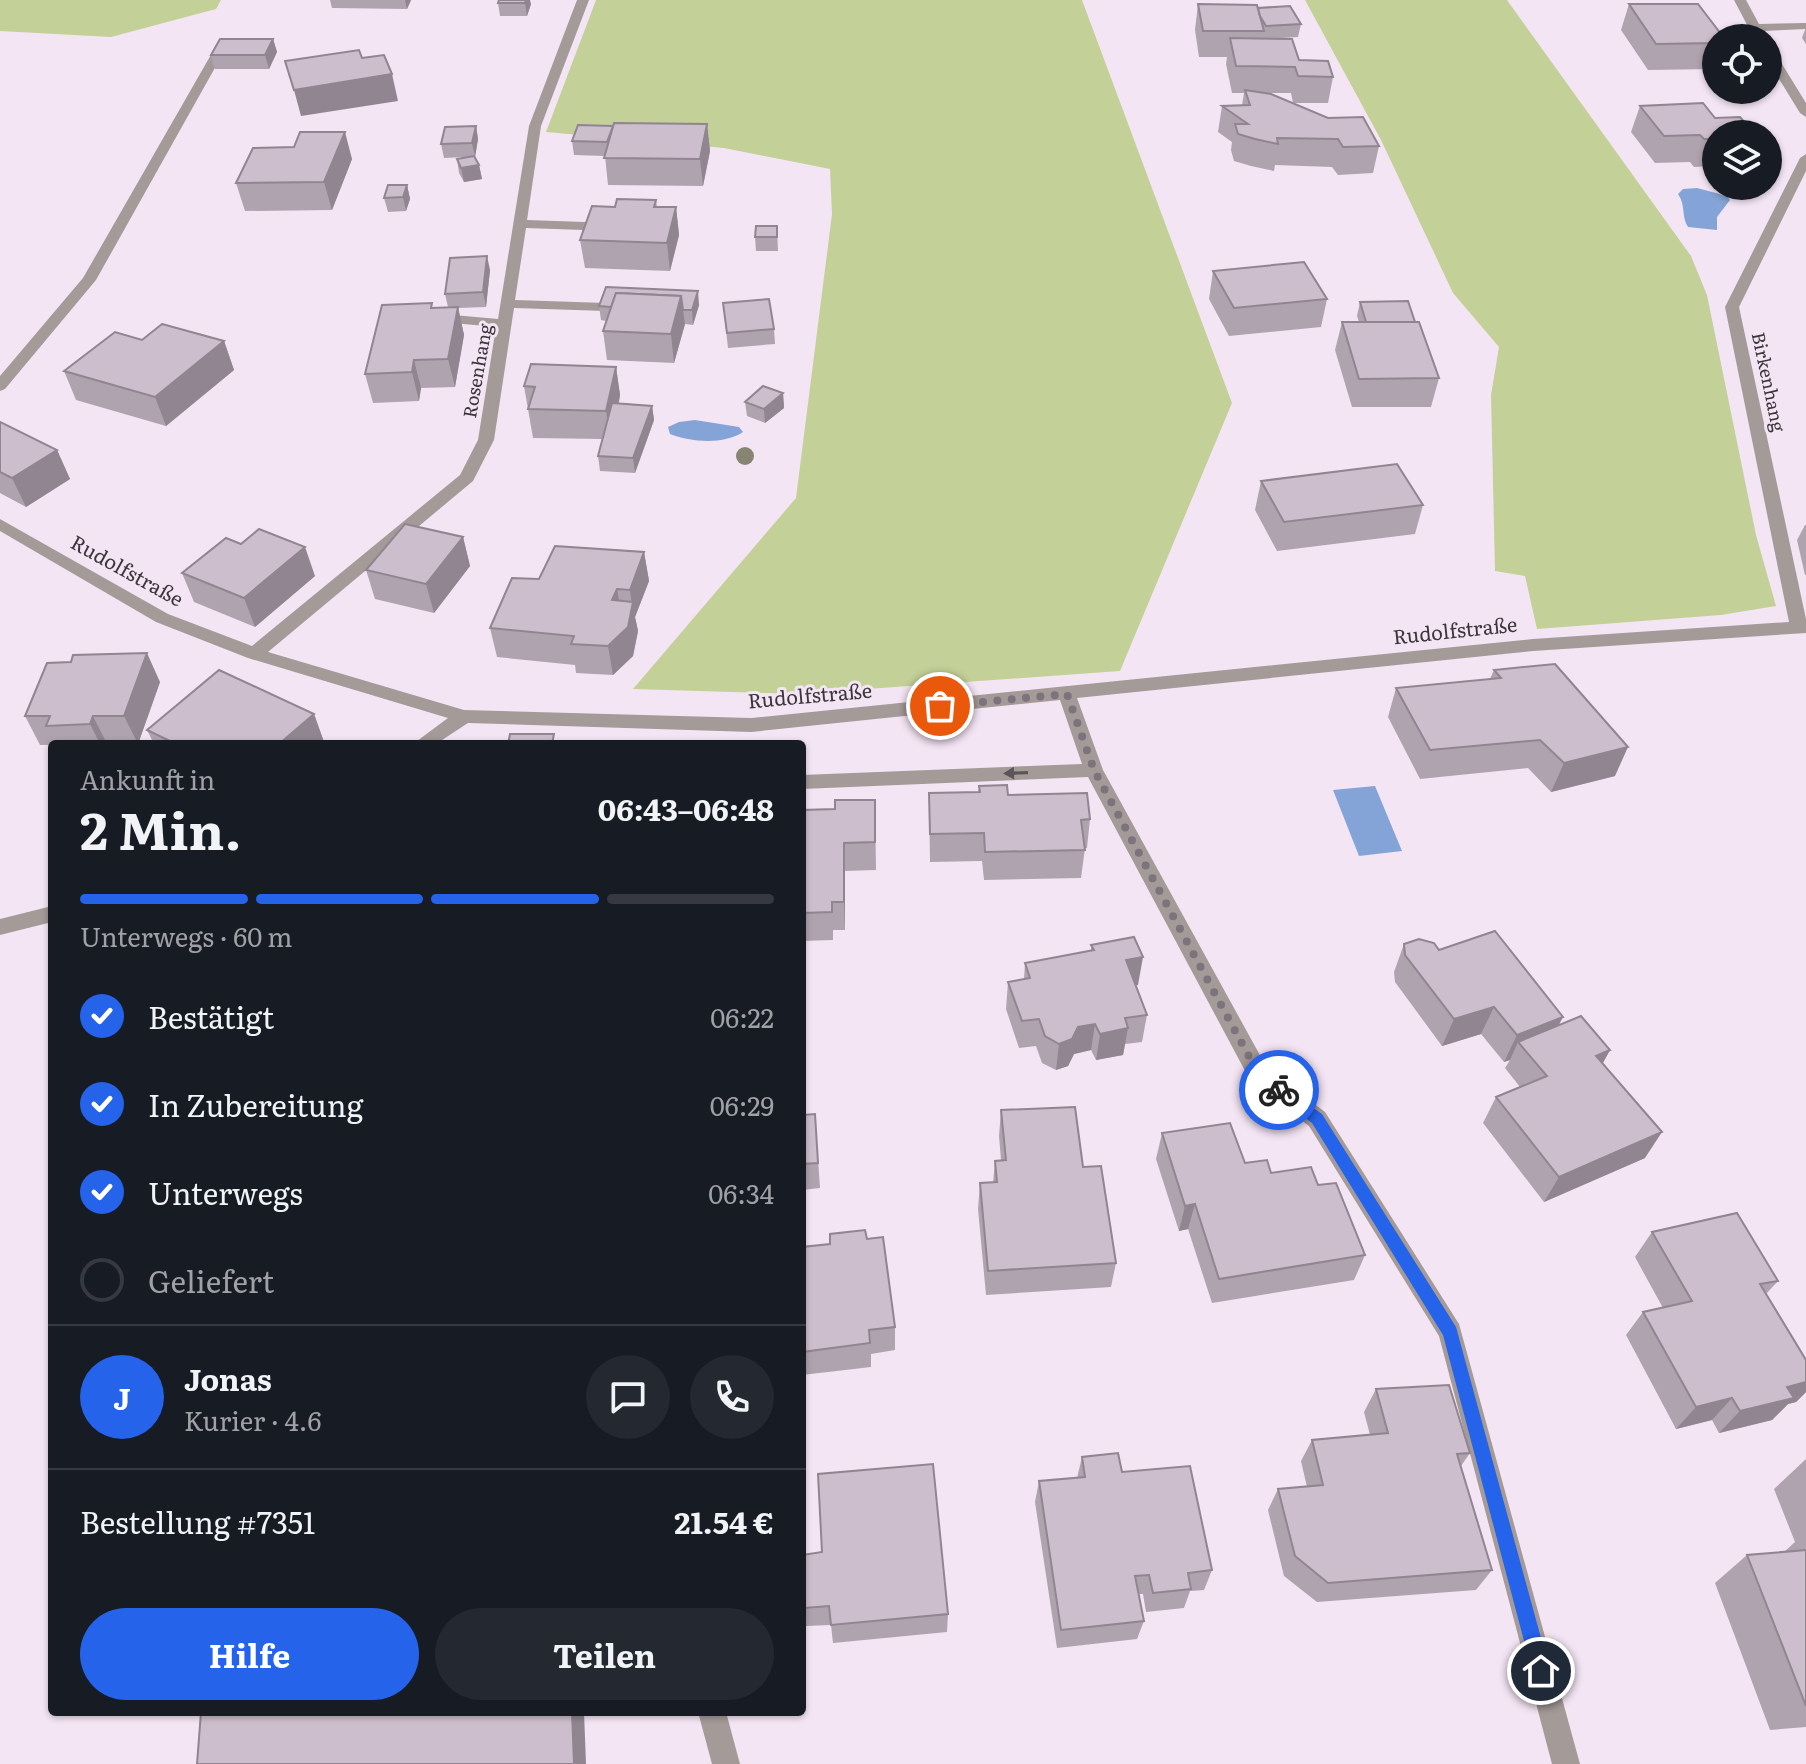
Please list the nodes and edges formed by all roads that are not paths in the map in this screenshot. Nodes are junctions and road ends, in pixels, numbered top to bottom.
1 (583, 0) edge
2 (1740, 0) edge
3 (1752, 24) edge
4 (1806, 26) edge
5 (1782, 29) edge
6 (224, 41) edge
7 (1782, 73) edge
8 (1806, 112) edge
9 (1806, 158) edge
10 (520, 224) junction
11 (621, 227) edge
12 (509, 304) junction
13 (606, 307) edge
14 (442, 318) edge
15 (506, 324) junction
16 (0, 386) edge
17 (0, 524) edge
18 (1802, 627) edge
19 (254, 654) junction
20 (1067, 694) junction
21 (464, 716) junction
22 (432, 740) edge
23 (1094, 770) junction
24 (806, 782) edge
25 (48, 915) edge
26 (0, 927) edge
27 (713, 1716) edge
28 (726, 1764) edge
29 (1566, 1764) edge

1 - 10 street, Rosenhang
2 - 3 street
4 - 5 street
6 - 16 street
7 - 8 street
9 - 18 street, Birkenhang
10 - 11 street
10 - 12 street, Rosenhang
12 - 13 street
12 - 15 street, Rosenhang
14 - 15 street
15 - 19 street, Rosenhang
17 - 19 street, Rudolfstraße
18 - 20 street, Rudolfstraße
19 - 21 street, Rudolfstraße
20 - 21 street, Rudolfstraße
20 - 23 street
21 - 22 street
23 -> 24 street
23 - 29 street
25 - 26 street
27 - 28 street

